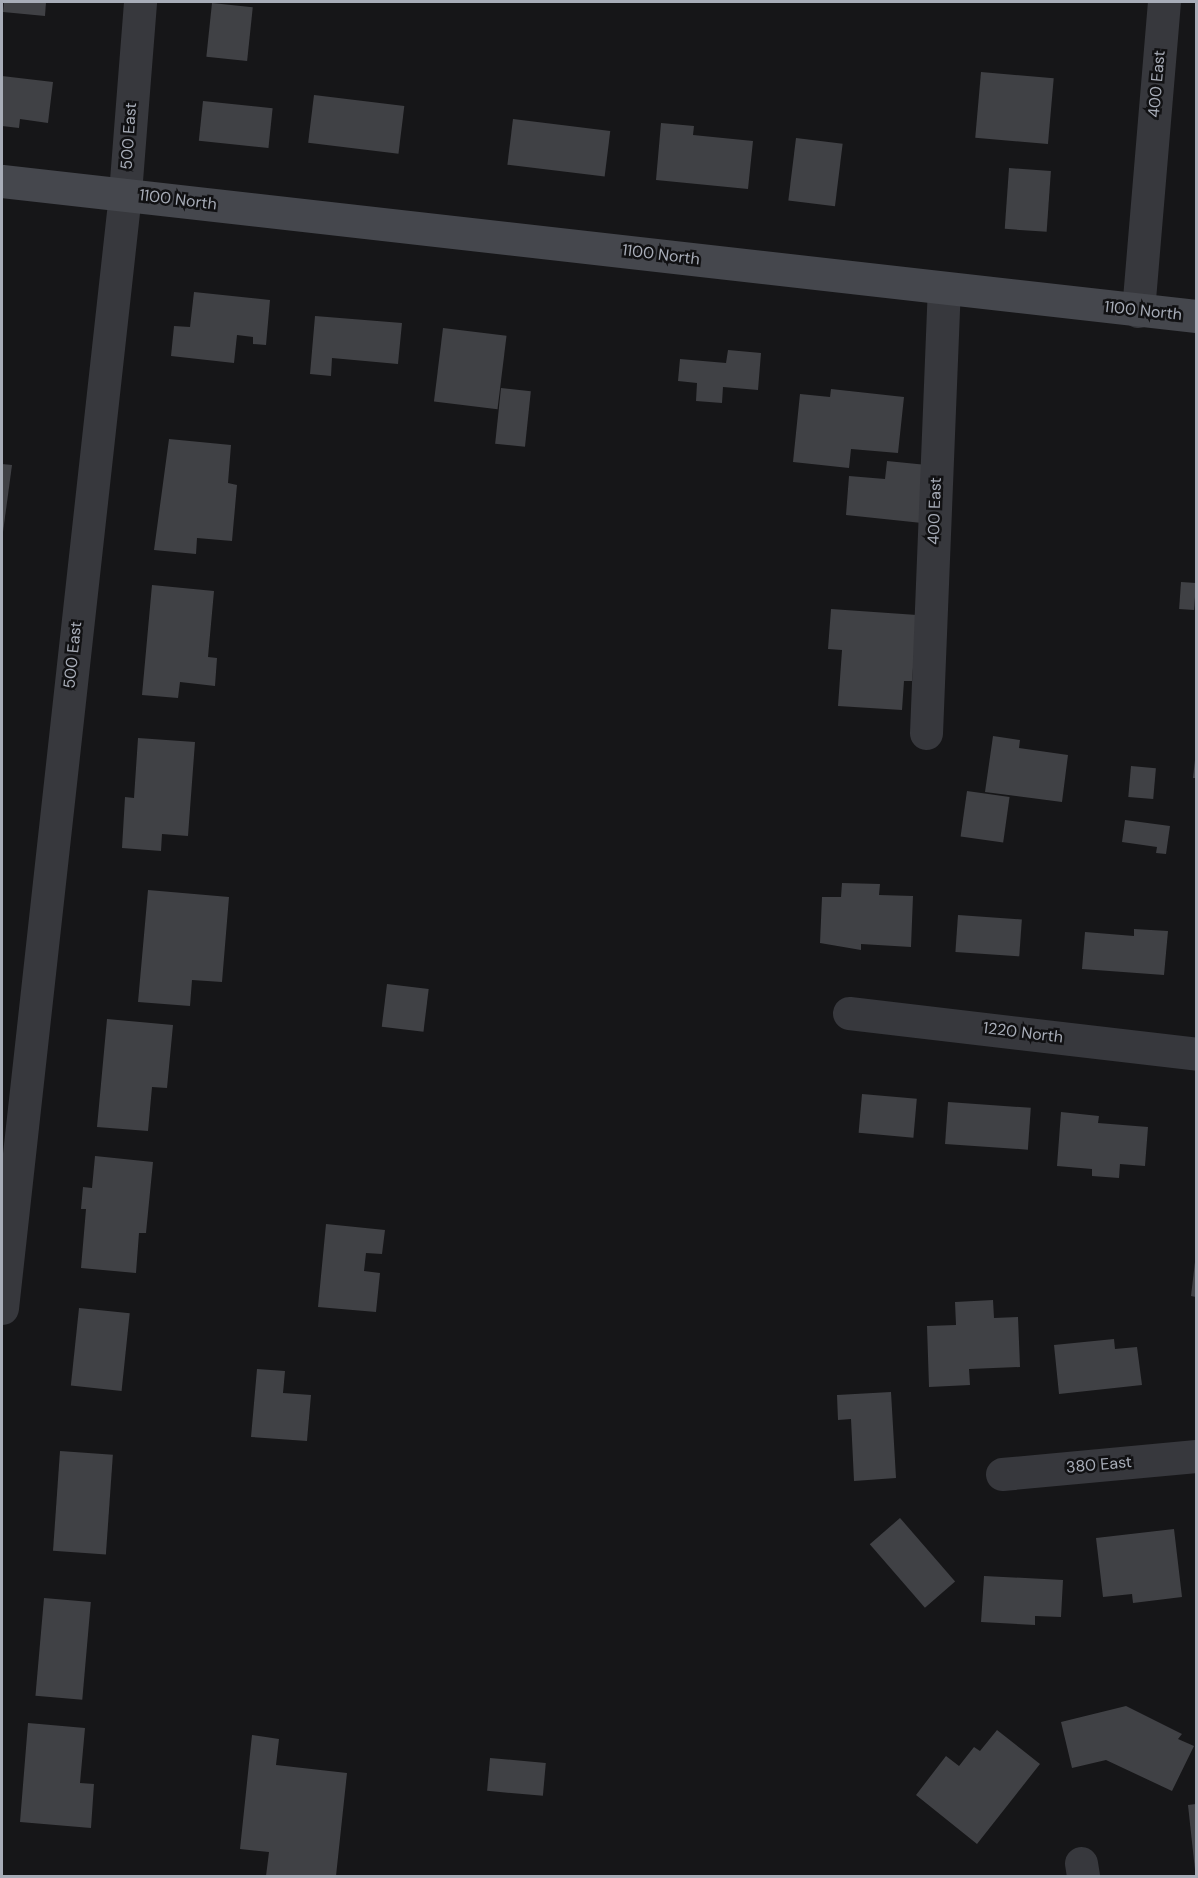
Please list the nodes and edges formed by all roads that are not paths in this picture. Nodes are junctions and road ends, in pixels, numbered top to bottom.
1 (140, 2) edge
2 (1164, 2) edge
3 (2, 181) edge
4 (125, 194) junction
5 (944, 289) junction
6 (1138, 311) junction
7 (1197, 316) edge
8 (926, 734) dead end
9 (849, 1013) dead end
10 (1197, 1054) edge
11 (2, 1308) edge
12 (1197, 1456) edge
13 (1002, 1474) dead end

1 - 4 street, 500 East
2 - 6 street, 400 East
3 - 4 street, 1100 North
4 - 5 street, 1100 North
4 - 11 street, 500 East
5 - 6 street, 1100 North
5 - 8 street, 400 East
6 - 7 street, 1100 North
9 - 10 street, 1220 North
12 - 13 street, 380 East

